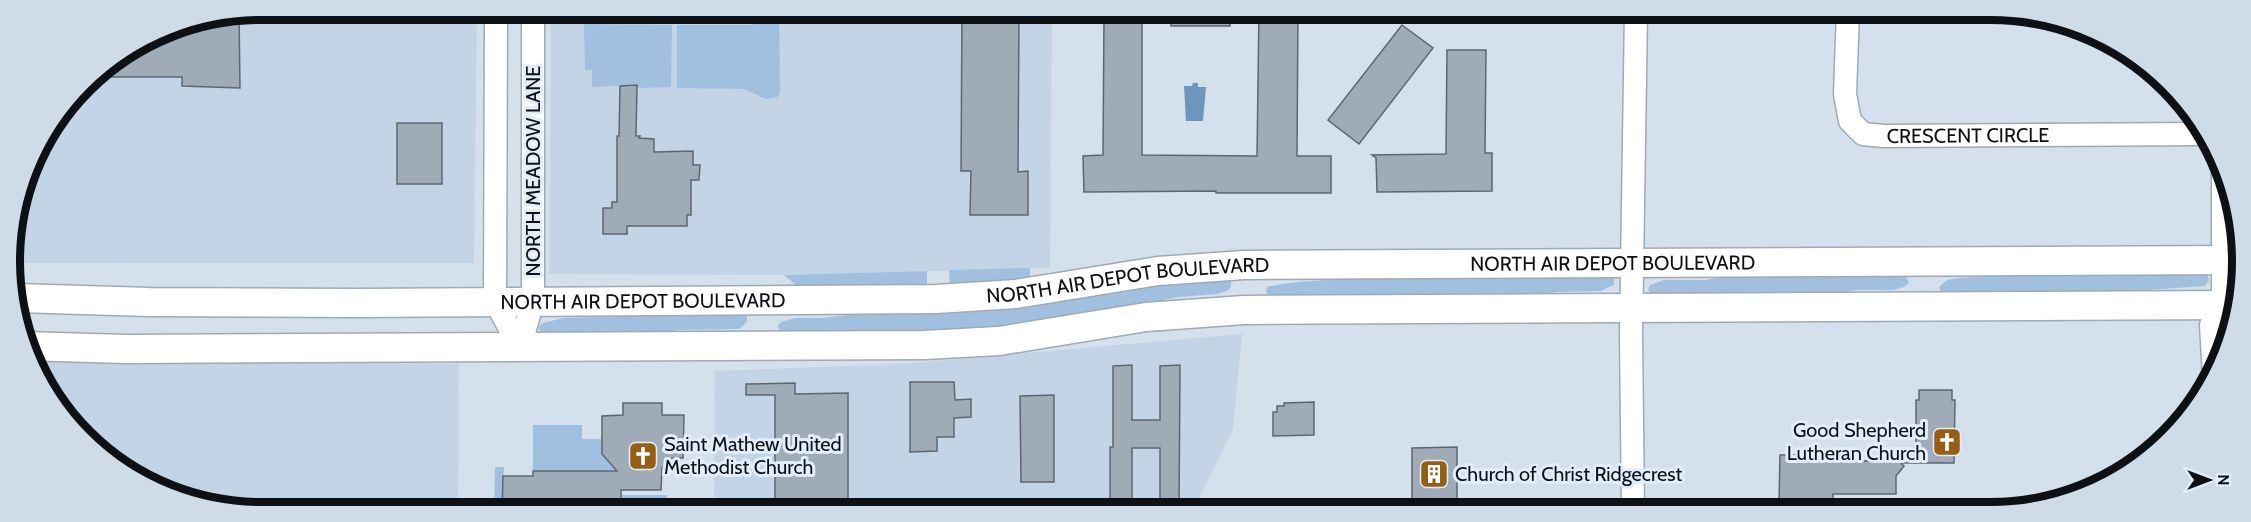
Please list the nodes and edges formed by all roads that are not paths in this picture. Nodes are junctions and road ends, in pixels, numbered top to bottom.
1 (496, 20) edge
2 (533, 20) edge
3 (1636, 20) edge
4 (1848, 20) edge
5 (2195, 134) edge
6 (2226, 210) edge
7 (2230, 260) edge
8 (1924, 262) junction
9 (1633, 263) junction
10 (1244, 265) junction
11 (2230, 285) edge
12 (23, 298) edge
13 (495, 301) junction
14 (533, 301) junction
15 (1924, 306) junction
16 (1633, 309) junction
17 (1244, 310) junction
18 (2227, 310) edge
19 (2226, 313) edge
20 (35, 346) edge
21 (520, 347) junction
22 (2213, 354) edge
23 (1633, 502) edge

1 - 13 street, NORTH MEADOW LANE
2 - 14 street, NORTH MEADOW LANE
3 - 9 street
4 - 5 street, CRESCENT CIRCLE
6 - 7 street
7 - 8 main road, NORTH AIR DEPOT BOULEVARD
7 - 11 street
8 - 9 main road, NORTH AIR DEPOT BOULEVARD
8 - 15 main road
9 - 10 main road, NORTH AIR DEPOT BOULEVARD
9 - 16 street
10 - 14 main road, NORTH AIR DEPOT BOULEVARD
10 - 17 main road
12 - 13 main road, NORTH AIR DEPOT BOULEVARD
13 - 14 main road, NORTH AIR DEPOT BOULEVARD
13 - 21 street, NORTH MEADOW LANE
14 - 21 street, NORTH MEADOW LANE
15 - 16 main road, NORTH AIR DEPOT BOULEVARD
15 - 18 main road, NORTH AIR DEPOT BOULEVARD
16 - 17 main road, NORTH AIR DEPOT BOULEVARD
16 - 23 street
17 - 21 main road, NORTH AIR DEPOT BOULEVARD
19 - 22 street
20 - 21 main road, NORTH AIR DEPOT BOULEVARD

